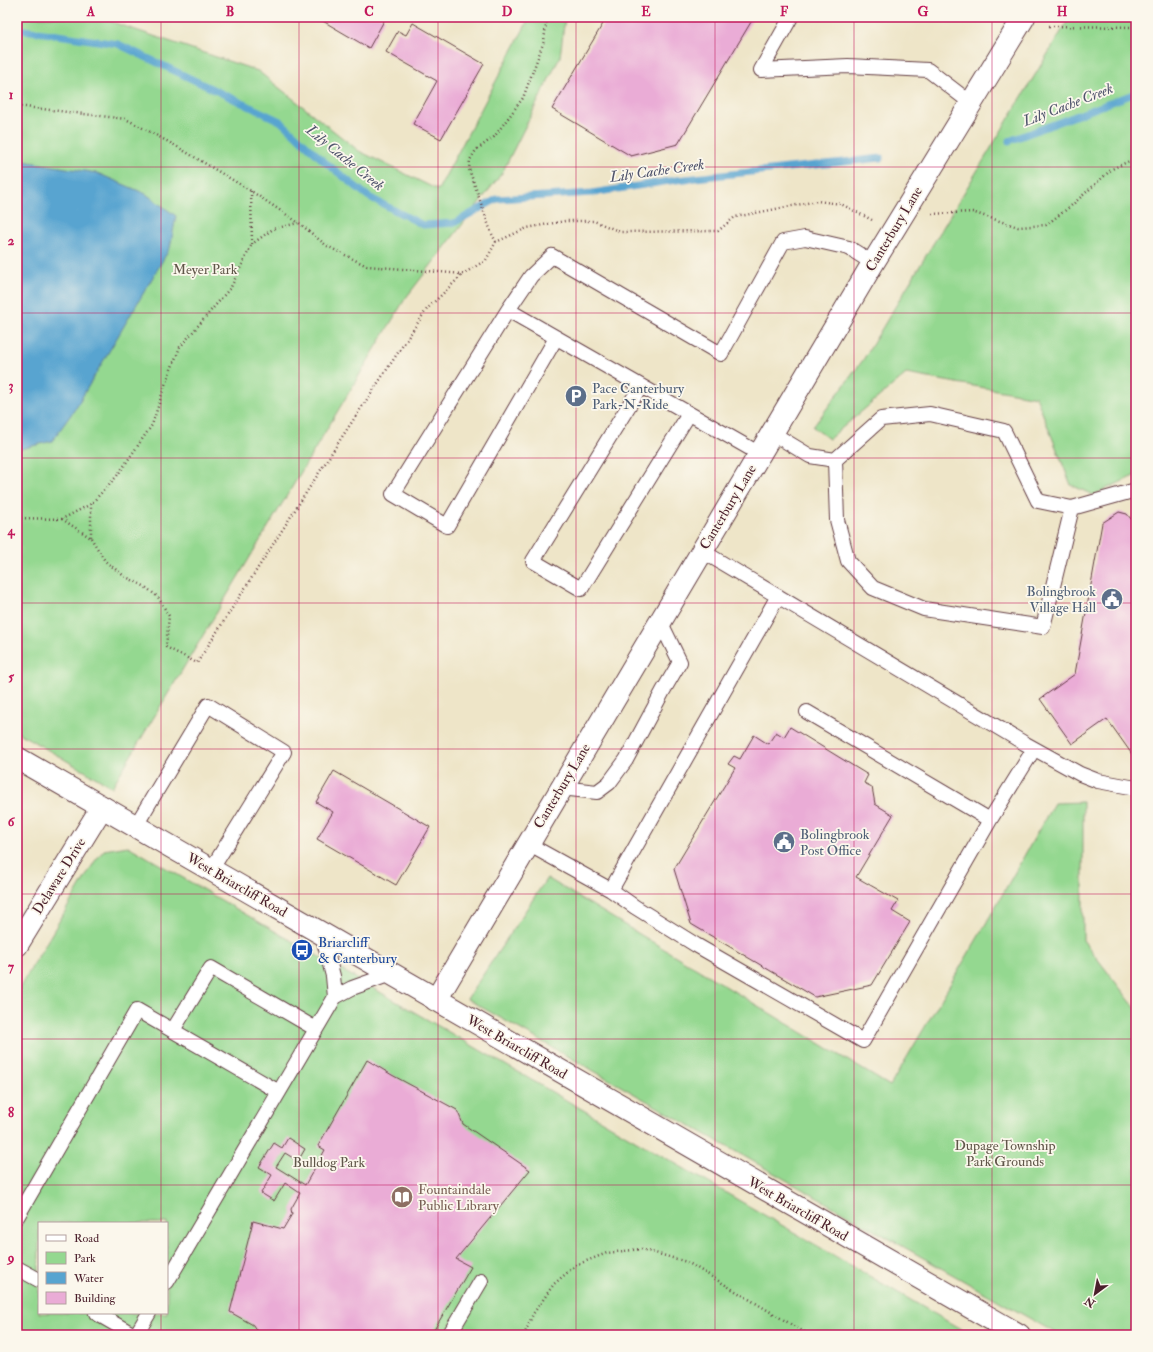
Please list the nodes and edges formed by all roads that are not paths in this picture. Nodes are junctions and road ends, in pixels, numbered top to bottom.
1 (791, 17) edge
2 (1024, 17) edge
3 (971, 104) junction
4 (873, 263) junction
5 (508, 310) junction
6 (556, 338) junction
7 (641, 386) junction
8 (689, 414) junction
9 (772, 433) junction
10 (760, 454) junction
11 (835, 460) junction
12 (1136, 490) edge
13 (1072, 508) junction
14 (702, 551) junction
15 (778, 596) junction
16 (660, 621) junction
17 (807, 712) dead end
18 (1034, 749) junction
19 (17, 758) edge
20 (561, 788) junction
21 (1136, 788) edge
22 (102, 807) junction
23 (990, 820) junction
24 (135, 827) junction
25 (528, 844) junction
26 (211, 870) junction
27 (610, 890) junction
28 (322, 934) junction
29 (17, 945) edge
30 (391, 974) junction
31 (335, 997) junction
32 (436, 1000) junction
33 (316, 1029) junction
34 (173, 1030) junction
35 (279, 1092) junction
36 (17, 1217) edge
37 (17, 1268) edge
38 (38, 1279) edge
39 (168, 1280) edge
40 (481, 1281) dead end
41 (98, 1314) edge
42 (148, 1314) edge
43 (135, 1335) edge
44 (449, 1335) edge
45 (1019, 1335) edge

1 - 3 lane
2 - 3 street, Canterbury Lane
3 - 4 street, Canterbury Lane
4 - 5 lane
4 - 9 street, Canterbury Lane
5 - 6 lane
5 - 6 lane
6 - 7 lane
7 - 8 lane
7 - 8 lane
8 - 10 lane
9 - 10 street, Canterbury Lane
9 - 11 lane
10 - 14 street, Canterbury Lane
11 - 13 lane
11 - 13 lane
12 - 13 lane
14 - 15 lane
14 - 16 street, Canterbury Lane
15 - 18 lane
15 - 27 lane
16 - 20 street, Canterbury Lane
16 - 20 lane
17 - 23 lane
18 - 21 lane
18 - 23 lane
19 - 22 street, West Briarcliff Road
20 - 25 street, Canterbury Lane
22 - 24 street, West Briarcliff Road
22 - 29 street, Delaware Drive
23 - 27 lane
24 - 26 street, West Briarcliff Road
24 - 26 lane
25 - 27 lane
25 - 32 street, Canterbury Lane
26 - 28 street, West Briarcliff Road
28 - 30 street, West Briarcliff Road
28 - 31 lane
30 - 31 lane
30 - 32 street, West Briarcliff Road
31 - 33 lane
32 - 45 street, West Briarcliff Road
33 - 34 lane
33 - 35 lane
34 - 35 lane
34 - 36 lane
35 - 39 lane
37 - 38 lane
40 - 44 lane
41 - 43 lane
42 - 43 lane

